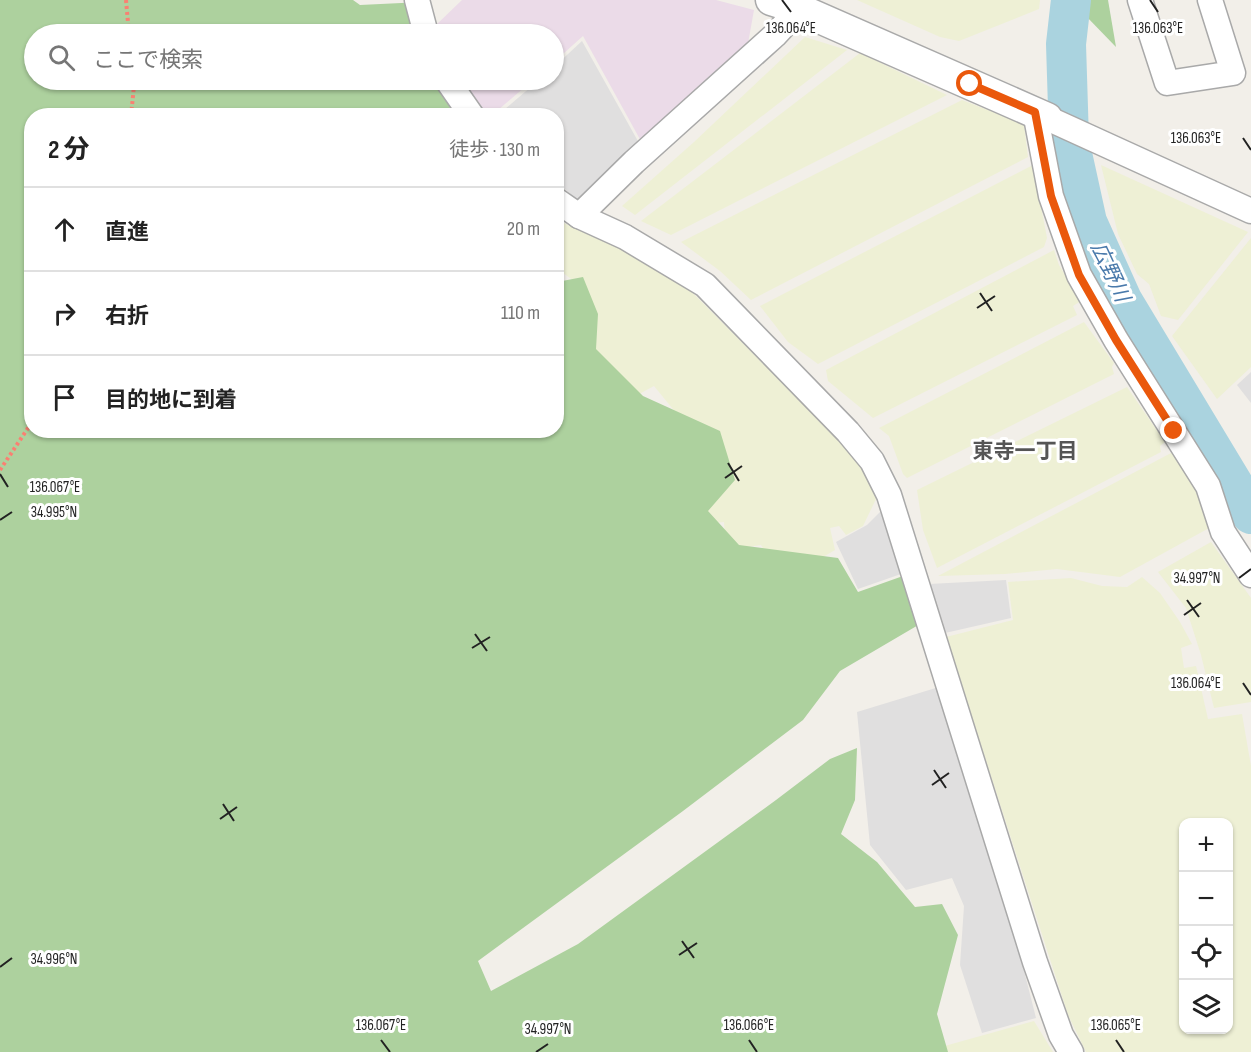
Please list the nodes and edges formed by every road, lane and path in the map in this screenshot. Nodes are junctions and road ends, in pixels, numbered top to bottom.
1 (126, 0) edge
2 (417, 0) edge
3 (1140, 0) edge
4 (1210, 0) edge
5 (785, 5) edge
6 (128, 24) edge
7 (423, 24) edge
8 (1242, 73) edge
9 (132, 90) edge
10 (454, 90) edge
11 (131, 108) edge
12 (466, 108) edge
13 (1041, 115) junction
14 (564, 206) edge
15 (1251, 211) edge
16 (579, 216) junction
17 (24, 434) edge
18 (0, 470) edge
19 (1251, 575) edge
20 (1071, 1052) edge

1 - 6 path
2 - 7 street
3 - 8 street
4 - 8 street
5 - 13 street
5 - 16 street
9 - 11 path
10 - 12 street
13 - 15 street
13 - 19 street
14 - 16 street
16 - 20 street
17 - 18 path

